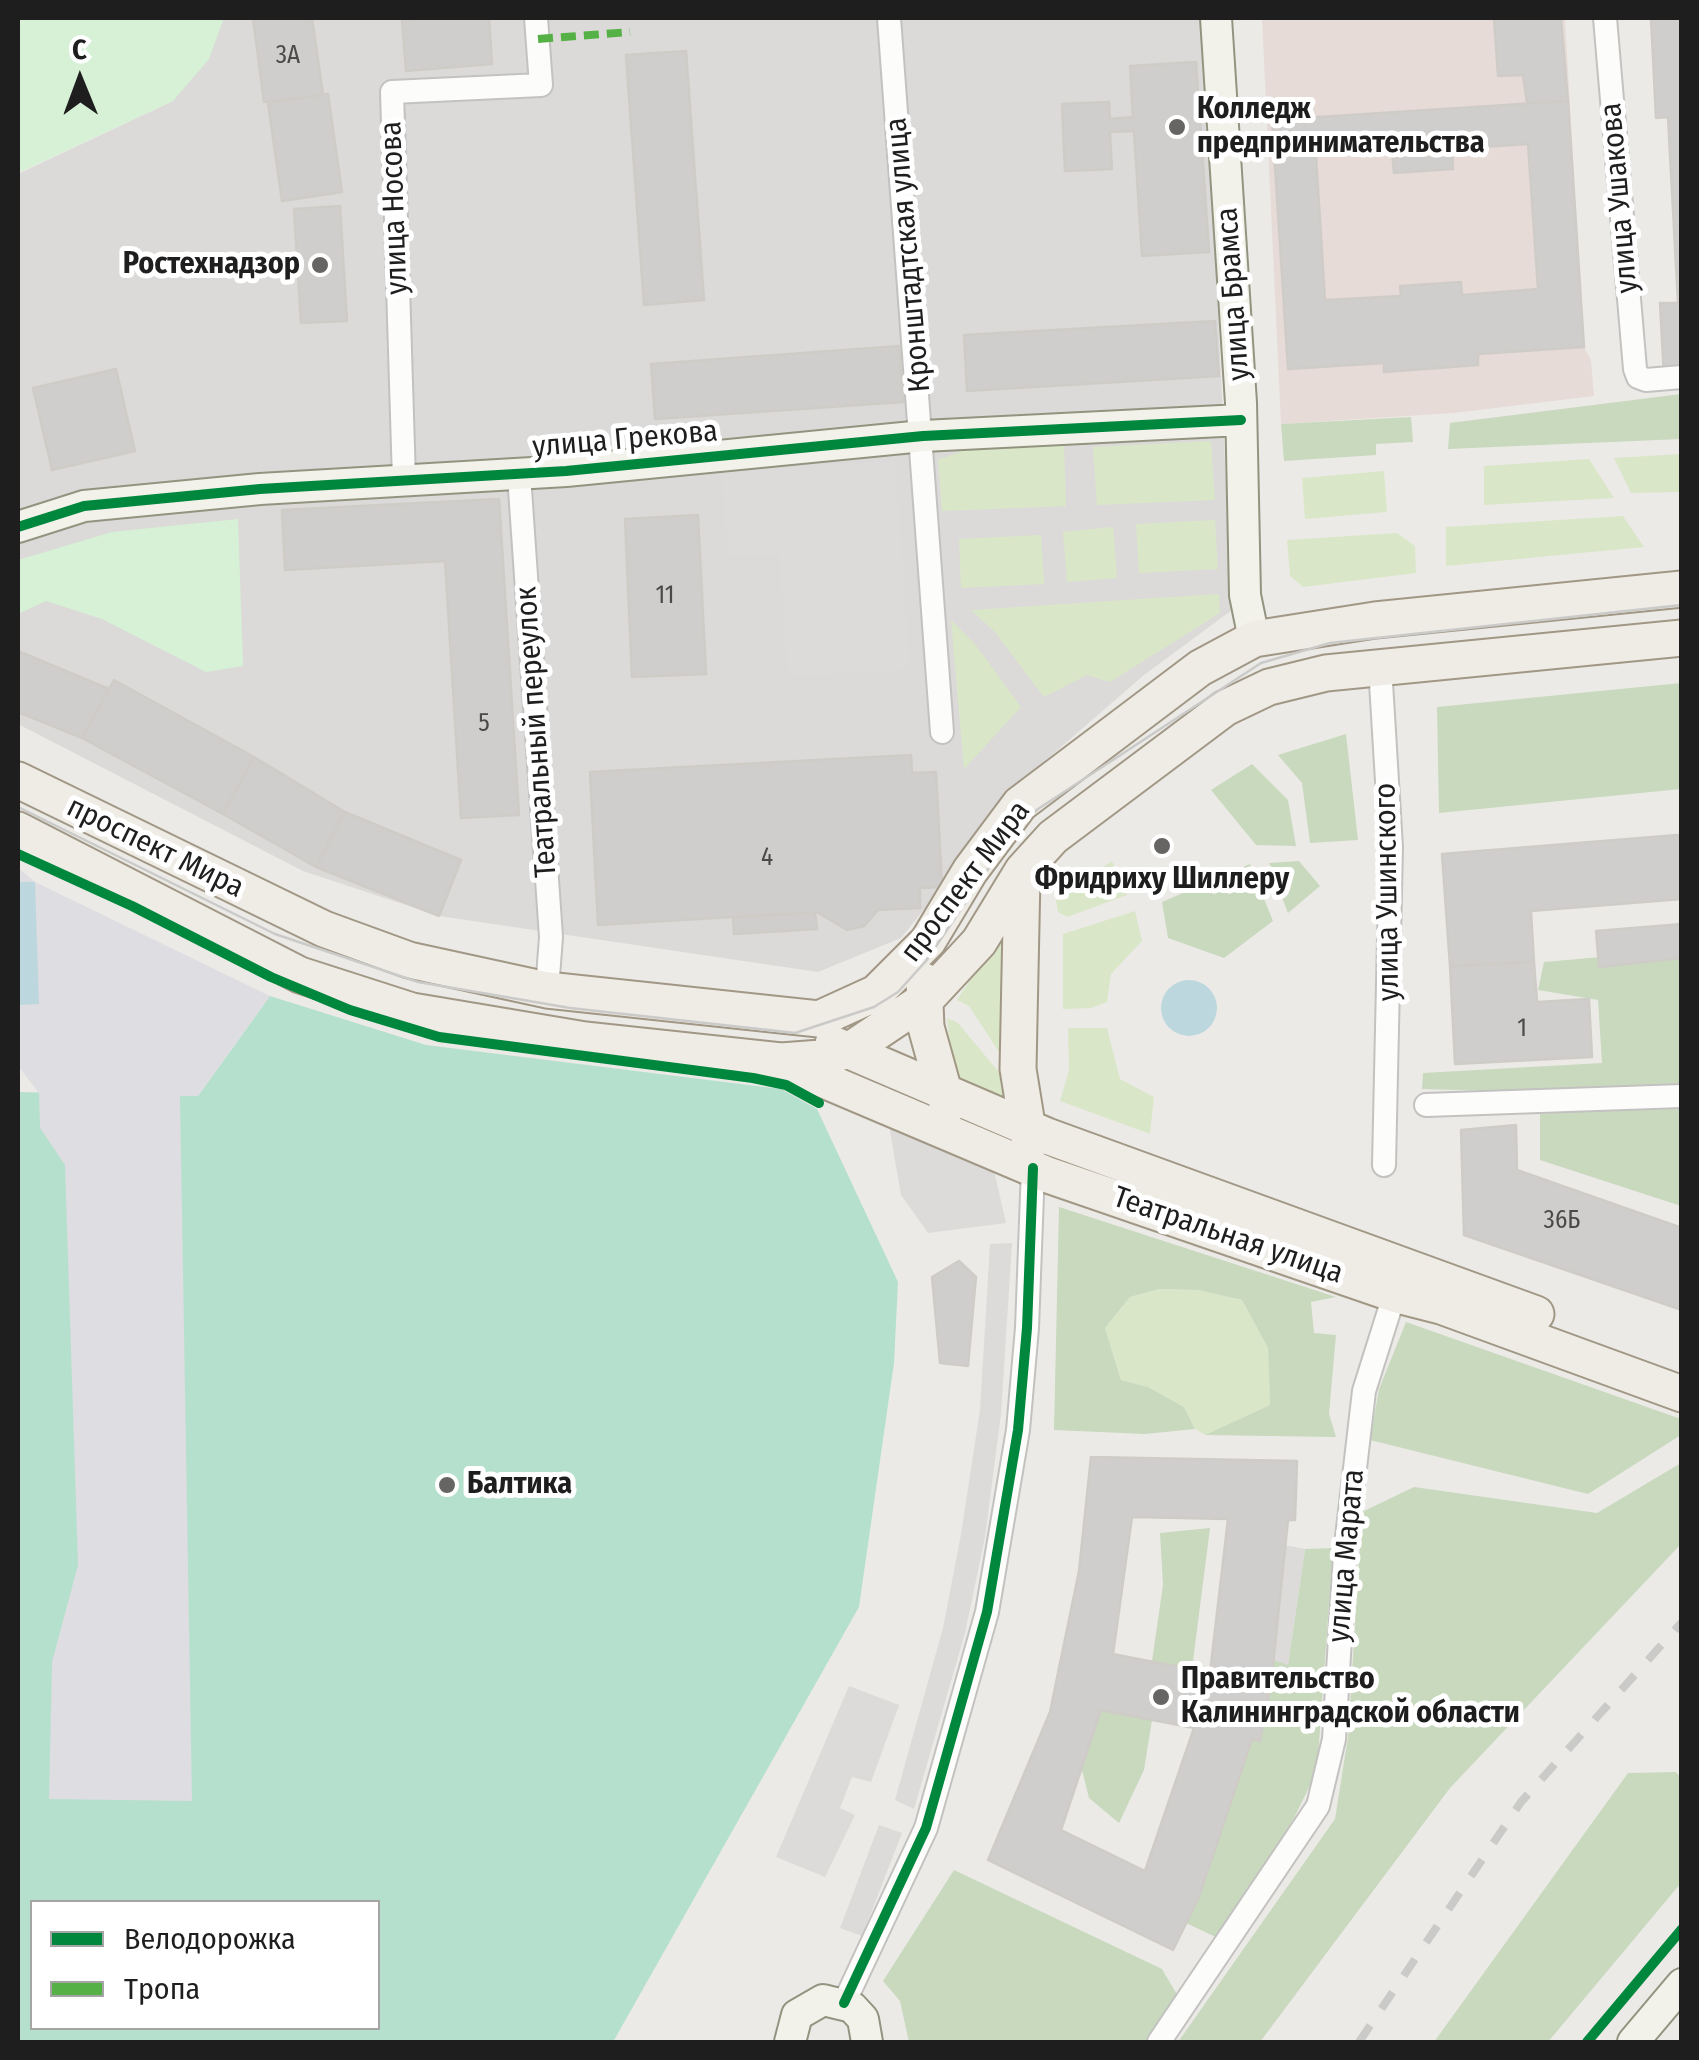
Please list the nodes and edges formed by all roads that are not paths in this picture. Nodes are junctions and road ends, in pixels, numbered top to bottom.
1 (536, 18) edge
2 (890, 18) edge
3 (1216, 18) edge
4 (1605, 18) edge
5 (1682, 377) edge
6 (1241, 420) junction
7 (923, 436) junction
8 (519, 475) junction
9 (404, 480) junction
10 (18, 527) edge
11 (1682, 589) edge
12 (1376, 620) junction
13 (1682, 638) edge
14 (1254, 639) junction
15 (1380, 666) junction
16 (1269, 688) junction
17 (942, 732) dead end
18 (18, 780) edge
19 (18, 830) edge
20 (1023, 870) junction
21 (928, 940) junction
22 (546, 990) junction
23 (923, 1002) junction
24 (790, 1018) junction
25 (850, 1050) junction
26 (781, 1062) junction
27 (942, 1090) junction
28 (1682, 1096) edge
29 (1426, 1105) dead end
30 (1028, 1128) junction
31 (958, 1136) junction
32 (1384, 1164) dead end
33 (1034, 1168) junction
34 (1399, 1279) junction
35 (1682, 1369) edge
36 (1682, 1394) edge
37 (1682, 1984) edge
38 (844, 2002) junction
39 (790, 2042) edge
40 (867, 2042) edge
41 (1159, 2042) edge
42 (1633, 2042) edge

1 - 9 street, улица Носова
2 - 7 street, Кронштадтская улица
3 - 6 street, улица Брамса
4 - 5 street, улица Ушакова
6 - 7 street, улица Грекова
6 - 14 street, улица Брамса
7 - 8 street, улица Грекова
7 - 17 street, Кронштадтская улица
8 - 9 street, улица Грекова
8 - 22 street, Театральный переулок
9 - 10 street, улица Грекова
11 - 12 main road, проспект Мира
12 - 14 main road, проспект Мира
12 - 15 main road, улица Ушинского
13 - 15 main road, проспект Мира
14 - 16 main road, улица Брамса
14 - 21 main road, проспект Мира
15 - 16 main road, проспект Мира
15 - 32 street, улица Ушинского
16 - 20 main road, проспект Мира
18 - 22 main road, проспект Мира
19 - 26 main road, проспект Мира
20 - 23 main road, проспект Мира
20 - 30 main road
21 - 23 main road
21 - 24 main road, проспект Мира
22 - 24 main road, проспект Мира
23 - 25 main road, проспект Мира
23 - 27 main road
24 - 25 main road, Театральная улица
25 - 26 main road, проспект Мира
25 - 27 main road, Театральная улица
26 - 31 main road, Театральная улица
27 - 30 main road, Театральная улица
27 - 31 main road
28 - 29 street
30 - 33 main road
30 - 34 main road, Театральная улица
31 - 33 main road, Театральная улица
33 - 34 main road, Театральная улица
33 - 38 street
34 - 35 main road, Театральная улица
34 - 36 main road, Театральная улица
34 - 41 street, улица Марата
37 - 42 street
38 - 39 street
38 - 40 street

